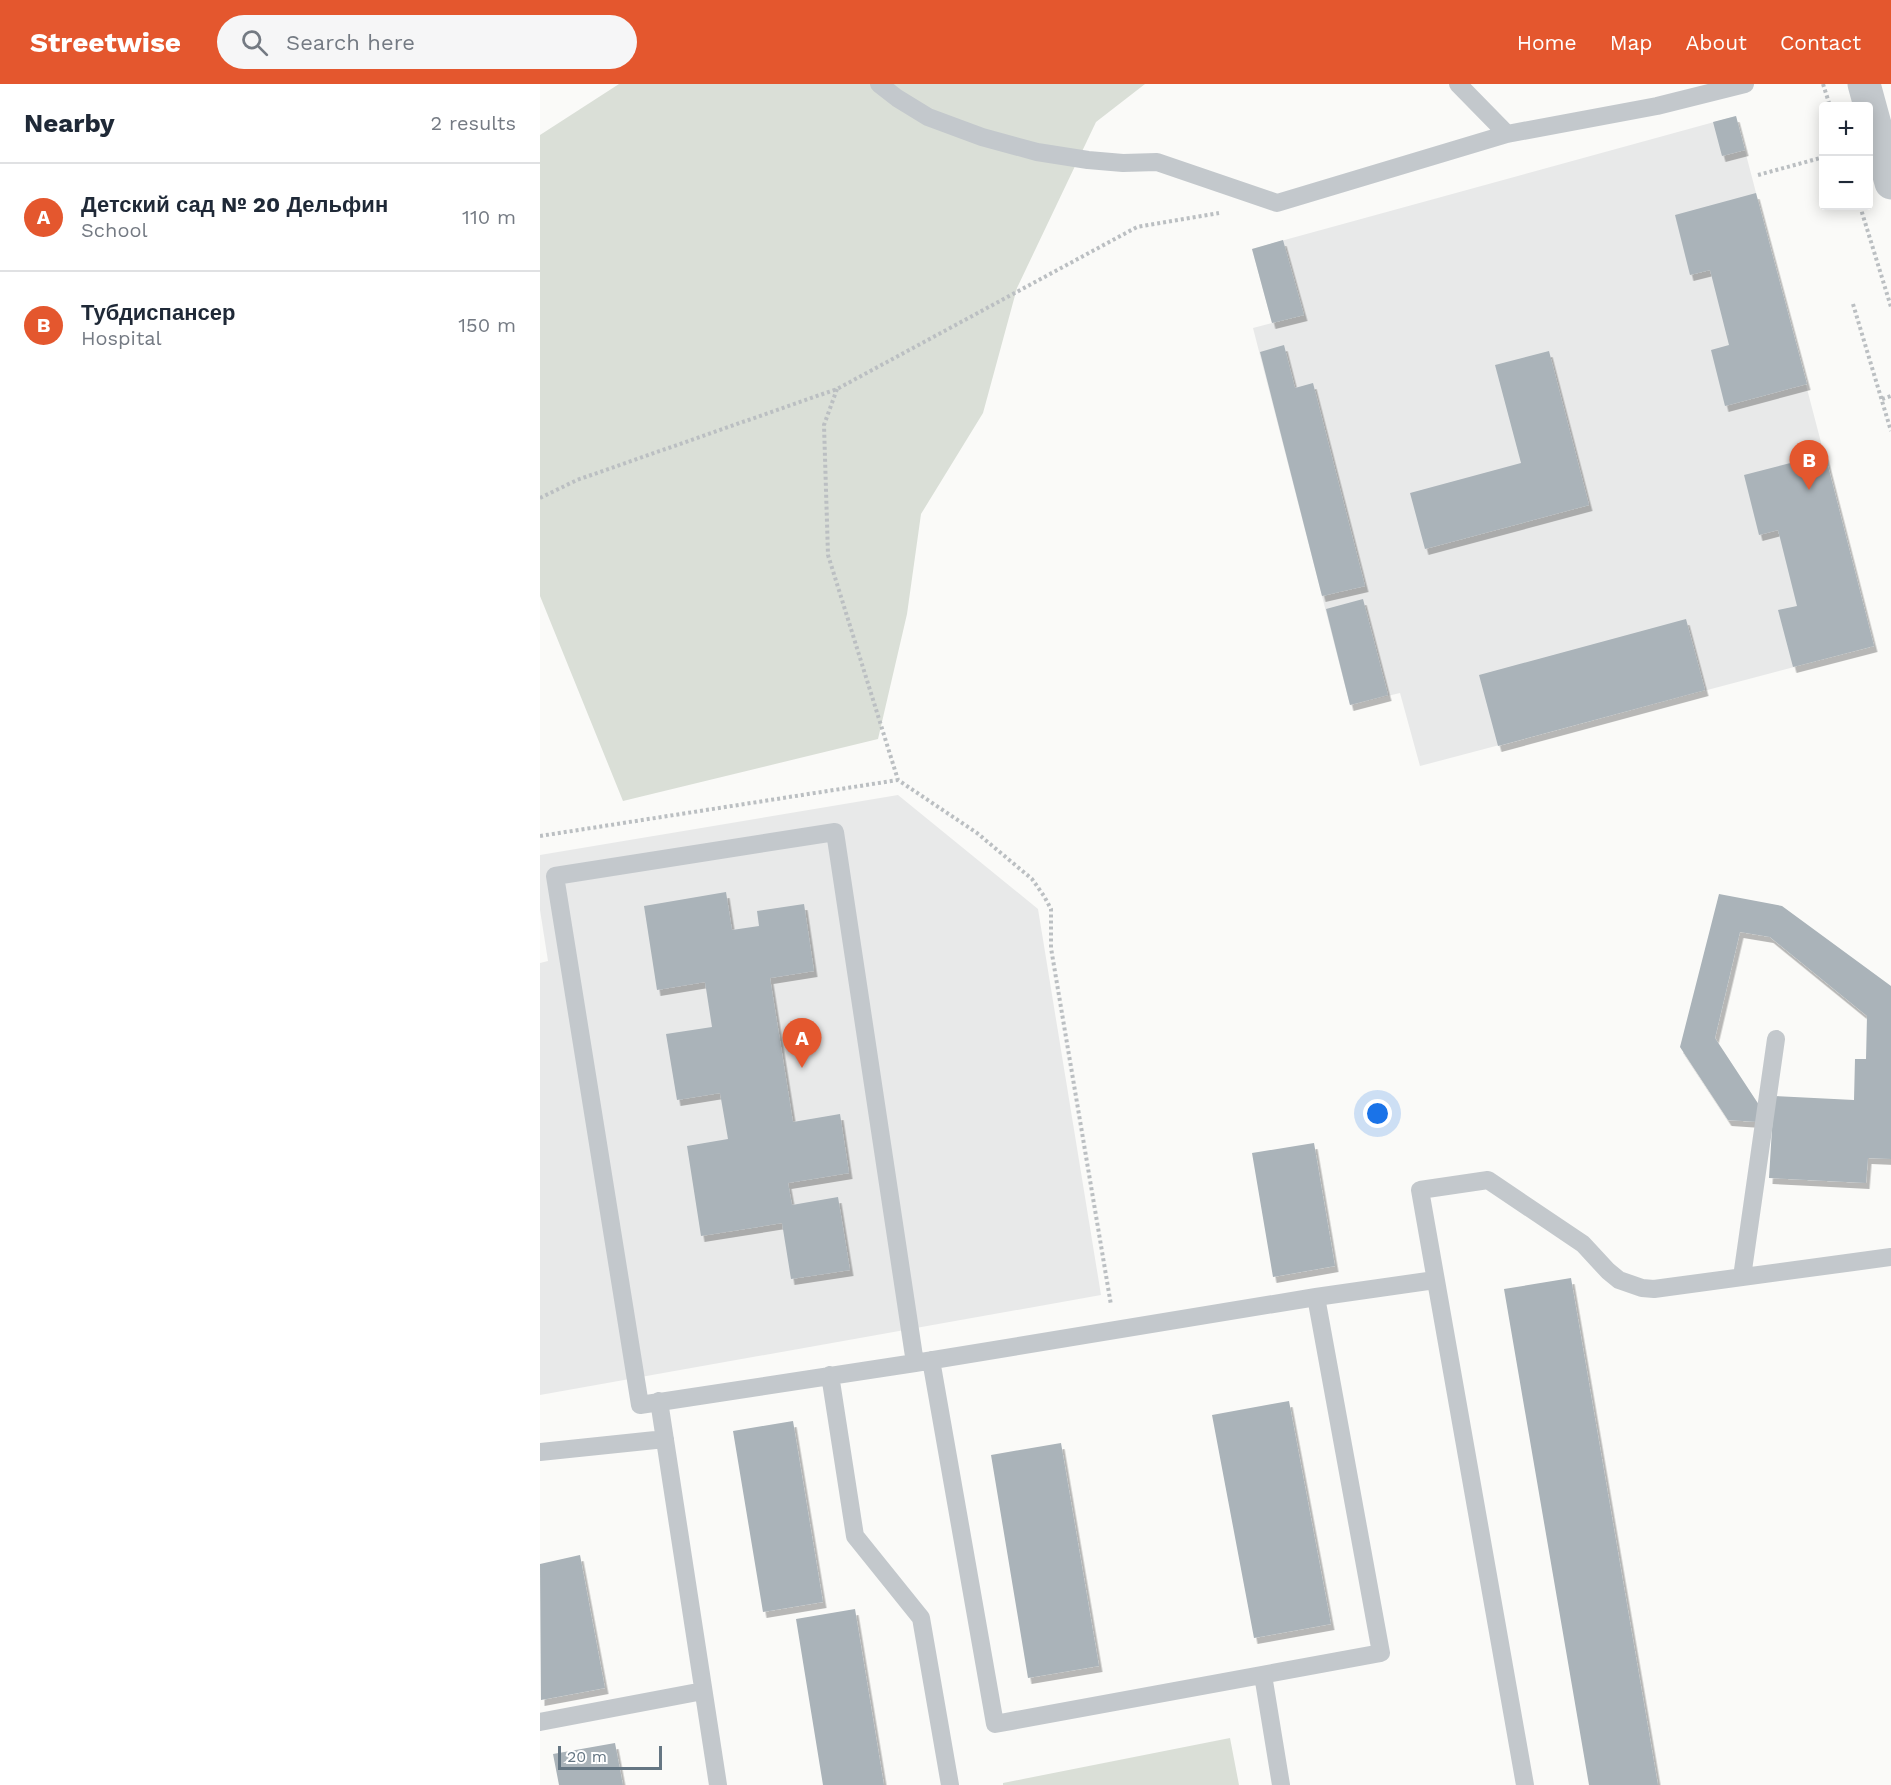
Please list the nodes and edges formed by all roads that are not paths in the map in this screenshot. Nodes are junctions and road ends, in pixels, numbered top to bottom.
1 (879, 84) edge
2 (1458, 84) edge
3 (1744, 84) edge
4 (1864, 84) edge
5 (1508, 134) junction
6 (1891, 183) edge
7 (1776, 1039) dead end
8 (1891, 1257) edge
9 (1742, 1277) junction
10 (1435, 1280) junction
11 (1316, 1297) junction
12 (923, 1361) junction
13 (830, 1375) junction
14 (659, 1401) junction
15 (665, 1439) junction
16 (540, 1452) edge
17 (1263, 1675) junction
18 (704, 1691) junction
19 (540, 1722) edge
20 (718, 1785) edge
21 (950, 1785) edge
22 (1281, 1785) edge
23 (1525, 1785) edge

1 - 5 lane
2 - 5 lane
3 - 5 lane
4 - 6 street
7 - 9 lane
8 - 9 lane
9 - 10 lane
10 - 11 lane
10 - 23 lane
11 - 12 lane
11 - 17 lane
12 - 13 lane
12 - 14 lane
12 - 17 lane
13 - 14 lane
13 - 21 lane
14 - 15 lane
15 - 16 lane
15 - 18 lane
17 - 22 lane
18 - 19 lane
18 - 20 lane

